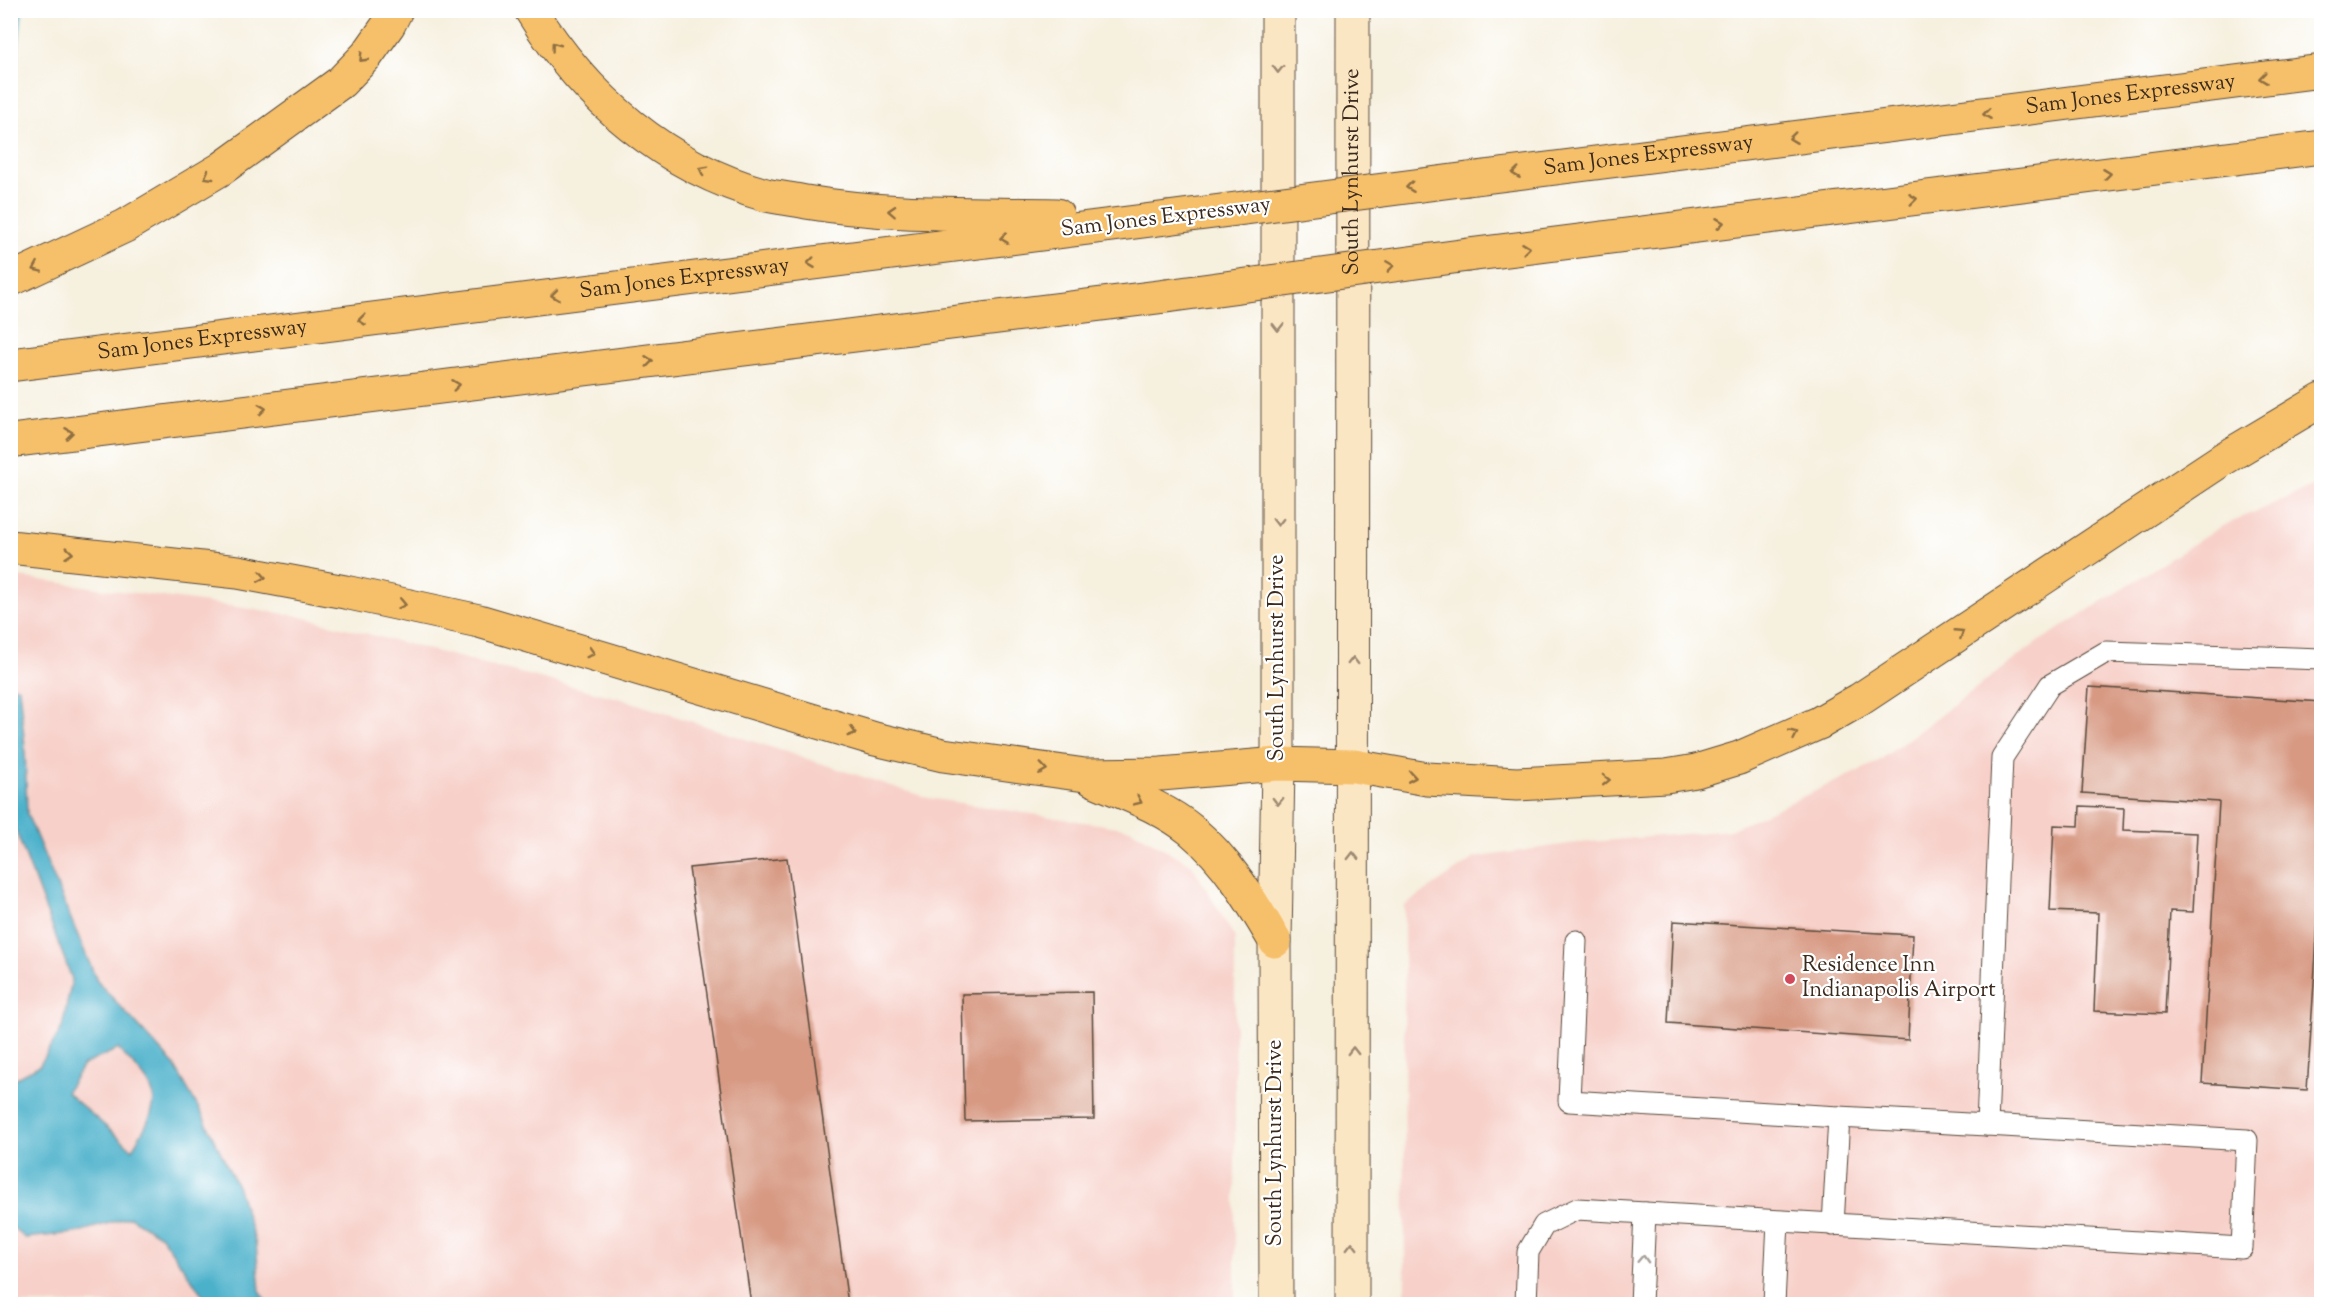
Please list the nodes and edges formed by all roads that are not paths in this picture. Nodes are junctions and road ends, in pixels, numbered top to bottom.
1 (396, 10) edge
2 (531, 10) edge
3 (1278, 10) edge
4 (1353, 10) edge
5 (2322, 71) edge
6 (2322, 147) edge
7 (1167, 218) junction
8 (10, 280) edge
9 (10, 366) edge
10 (2322, 400) edge
11 (10, 441) edge
12 (10, 547) edge
13 (2322, 659) edge
14 (1278, 764) junction
15 (1354, 766) junction
16 (1085, 775) junction
17 (1275, 941) junction
18 (1576, 941) dead end
19 (1839, 1117) junction
20 (1987, 1125) junction
21 (1644, 1213) junction
22 (1778, 1222) junction
23 (1833, 1225) junction
24 (1276, 1305) edge
25 (1352, 1305) edge
26 (1526, 1305) edge
27 (1641, 1305) edge
28 (1774, 1305) edge

1 -> 8 highway
7 -> 2 highway
3 -> 14 main road, South Lynhurst Drive
15 -> 4 main road, South Lynhurst Drive
5 -> 7 highway, Sam Jones Expressway, bridge
11 -> 6 highway, bridge
7 -> 9 highway, Sam Jones Expressway
15 -> 10 highway
12 -> 16 highway
13 - 20 lane
14 - 15 highway
14 - 16 highway
14 -> 17 main road, South Lynhurst Drive
25 -> 15 main road, South Lynhurst Drive
16 -> 17 highway
17 - 24 main road, South Lynhurst Drive
18 - 19 lane
19 - 20 lane
19 - 23 lane
20 - 23 lane
21 - 22 lane
21 - 26 lane
27 -> 21 lane
22 - 23 lane
22 - 28 lane

